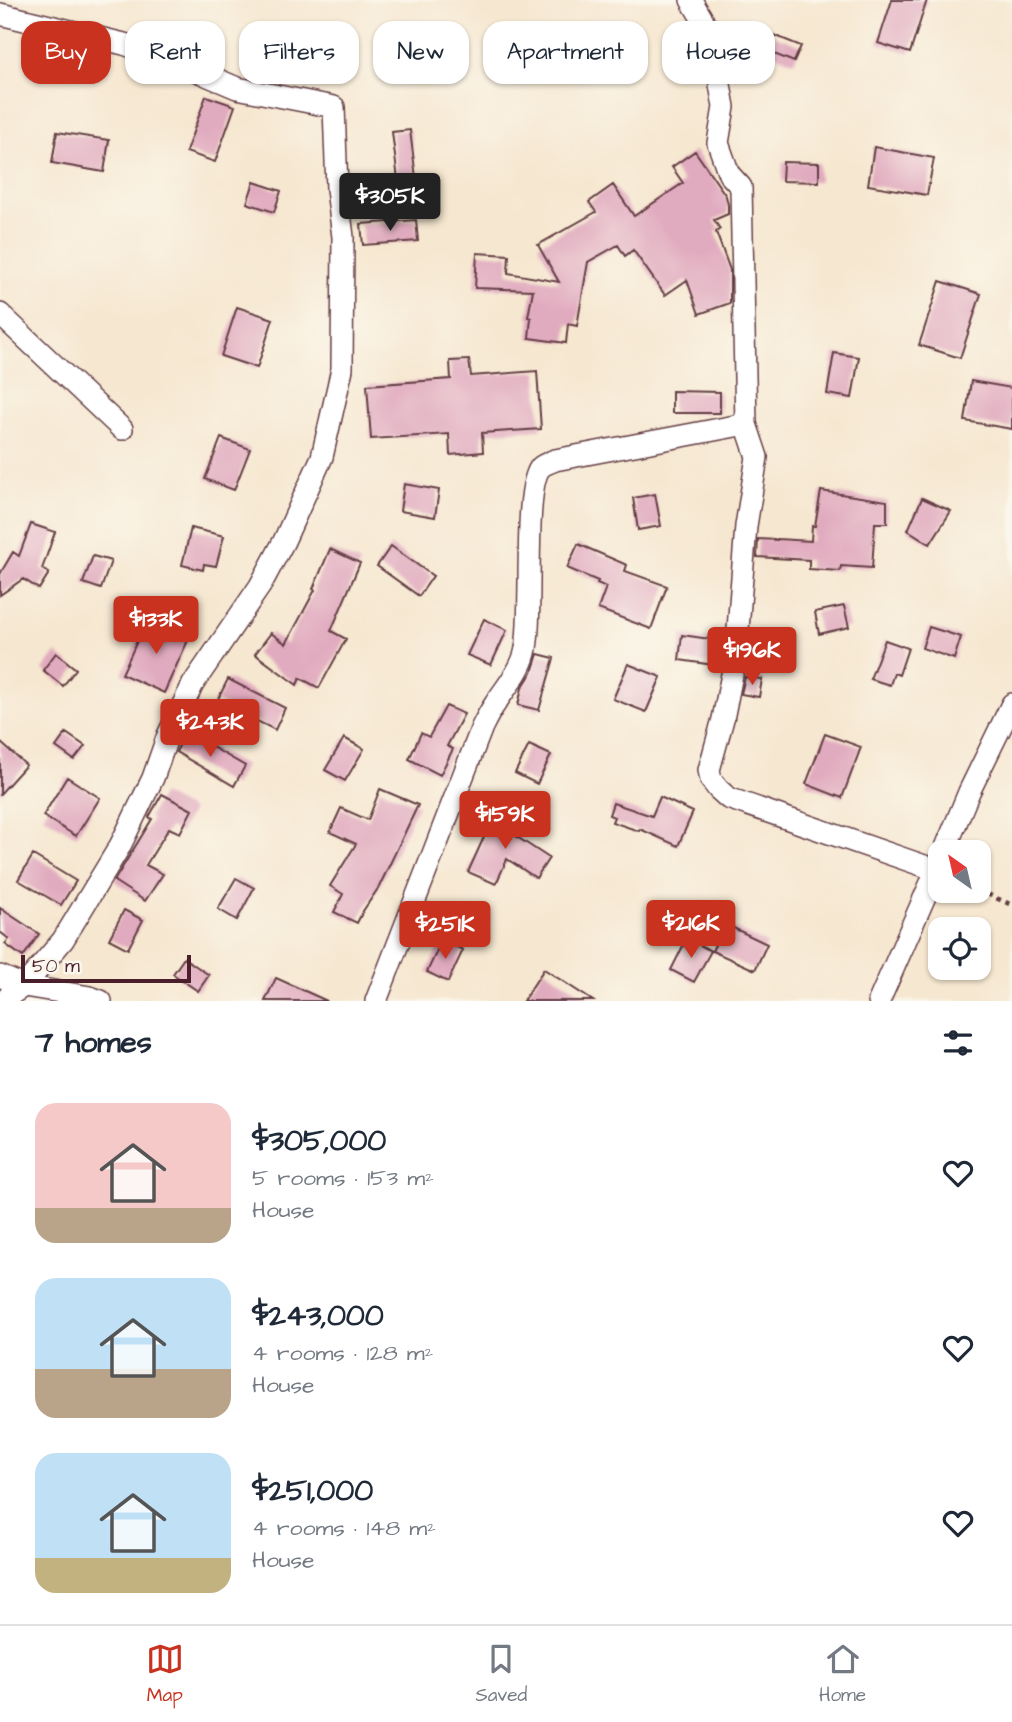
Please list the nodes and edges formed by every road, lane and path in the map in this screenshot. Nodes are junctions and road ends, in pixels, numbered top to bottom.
1 (691, 0) edge
2 (0, 14) edge
3 (0, 314) edge
4 (746, 424) junction
5 (122, 429) dead end
6 (1012, 704) edge
7 (949, 840) edge
8 (928, 857) edge
9 (928, 888) edge
10 (991, 896) edge
11 (1012, 905) edge
12 (0, 976) edge
13 (24, 986) junction
14 (5, 1001) edge
15 (101, 1001) edge
16 (376, 1001) edge
17 (878, 1001) edge

1 - 4 street
2 - 13 street
3 - 5 street
4 - 8 street
4 - 16 street
6 - 7 street
9 - 17 street
10 - 11 path
12 - 13 street
13 - 14 street
13 - 15 street

